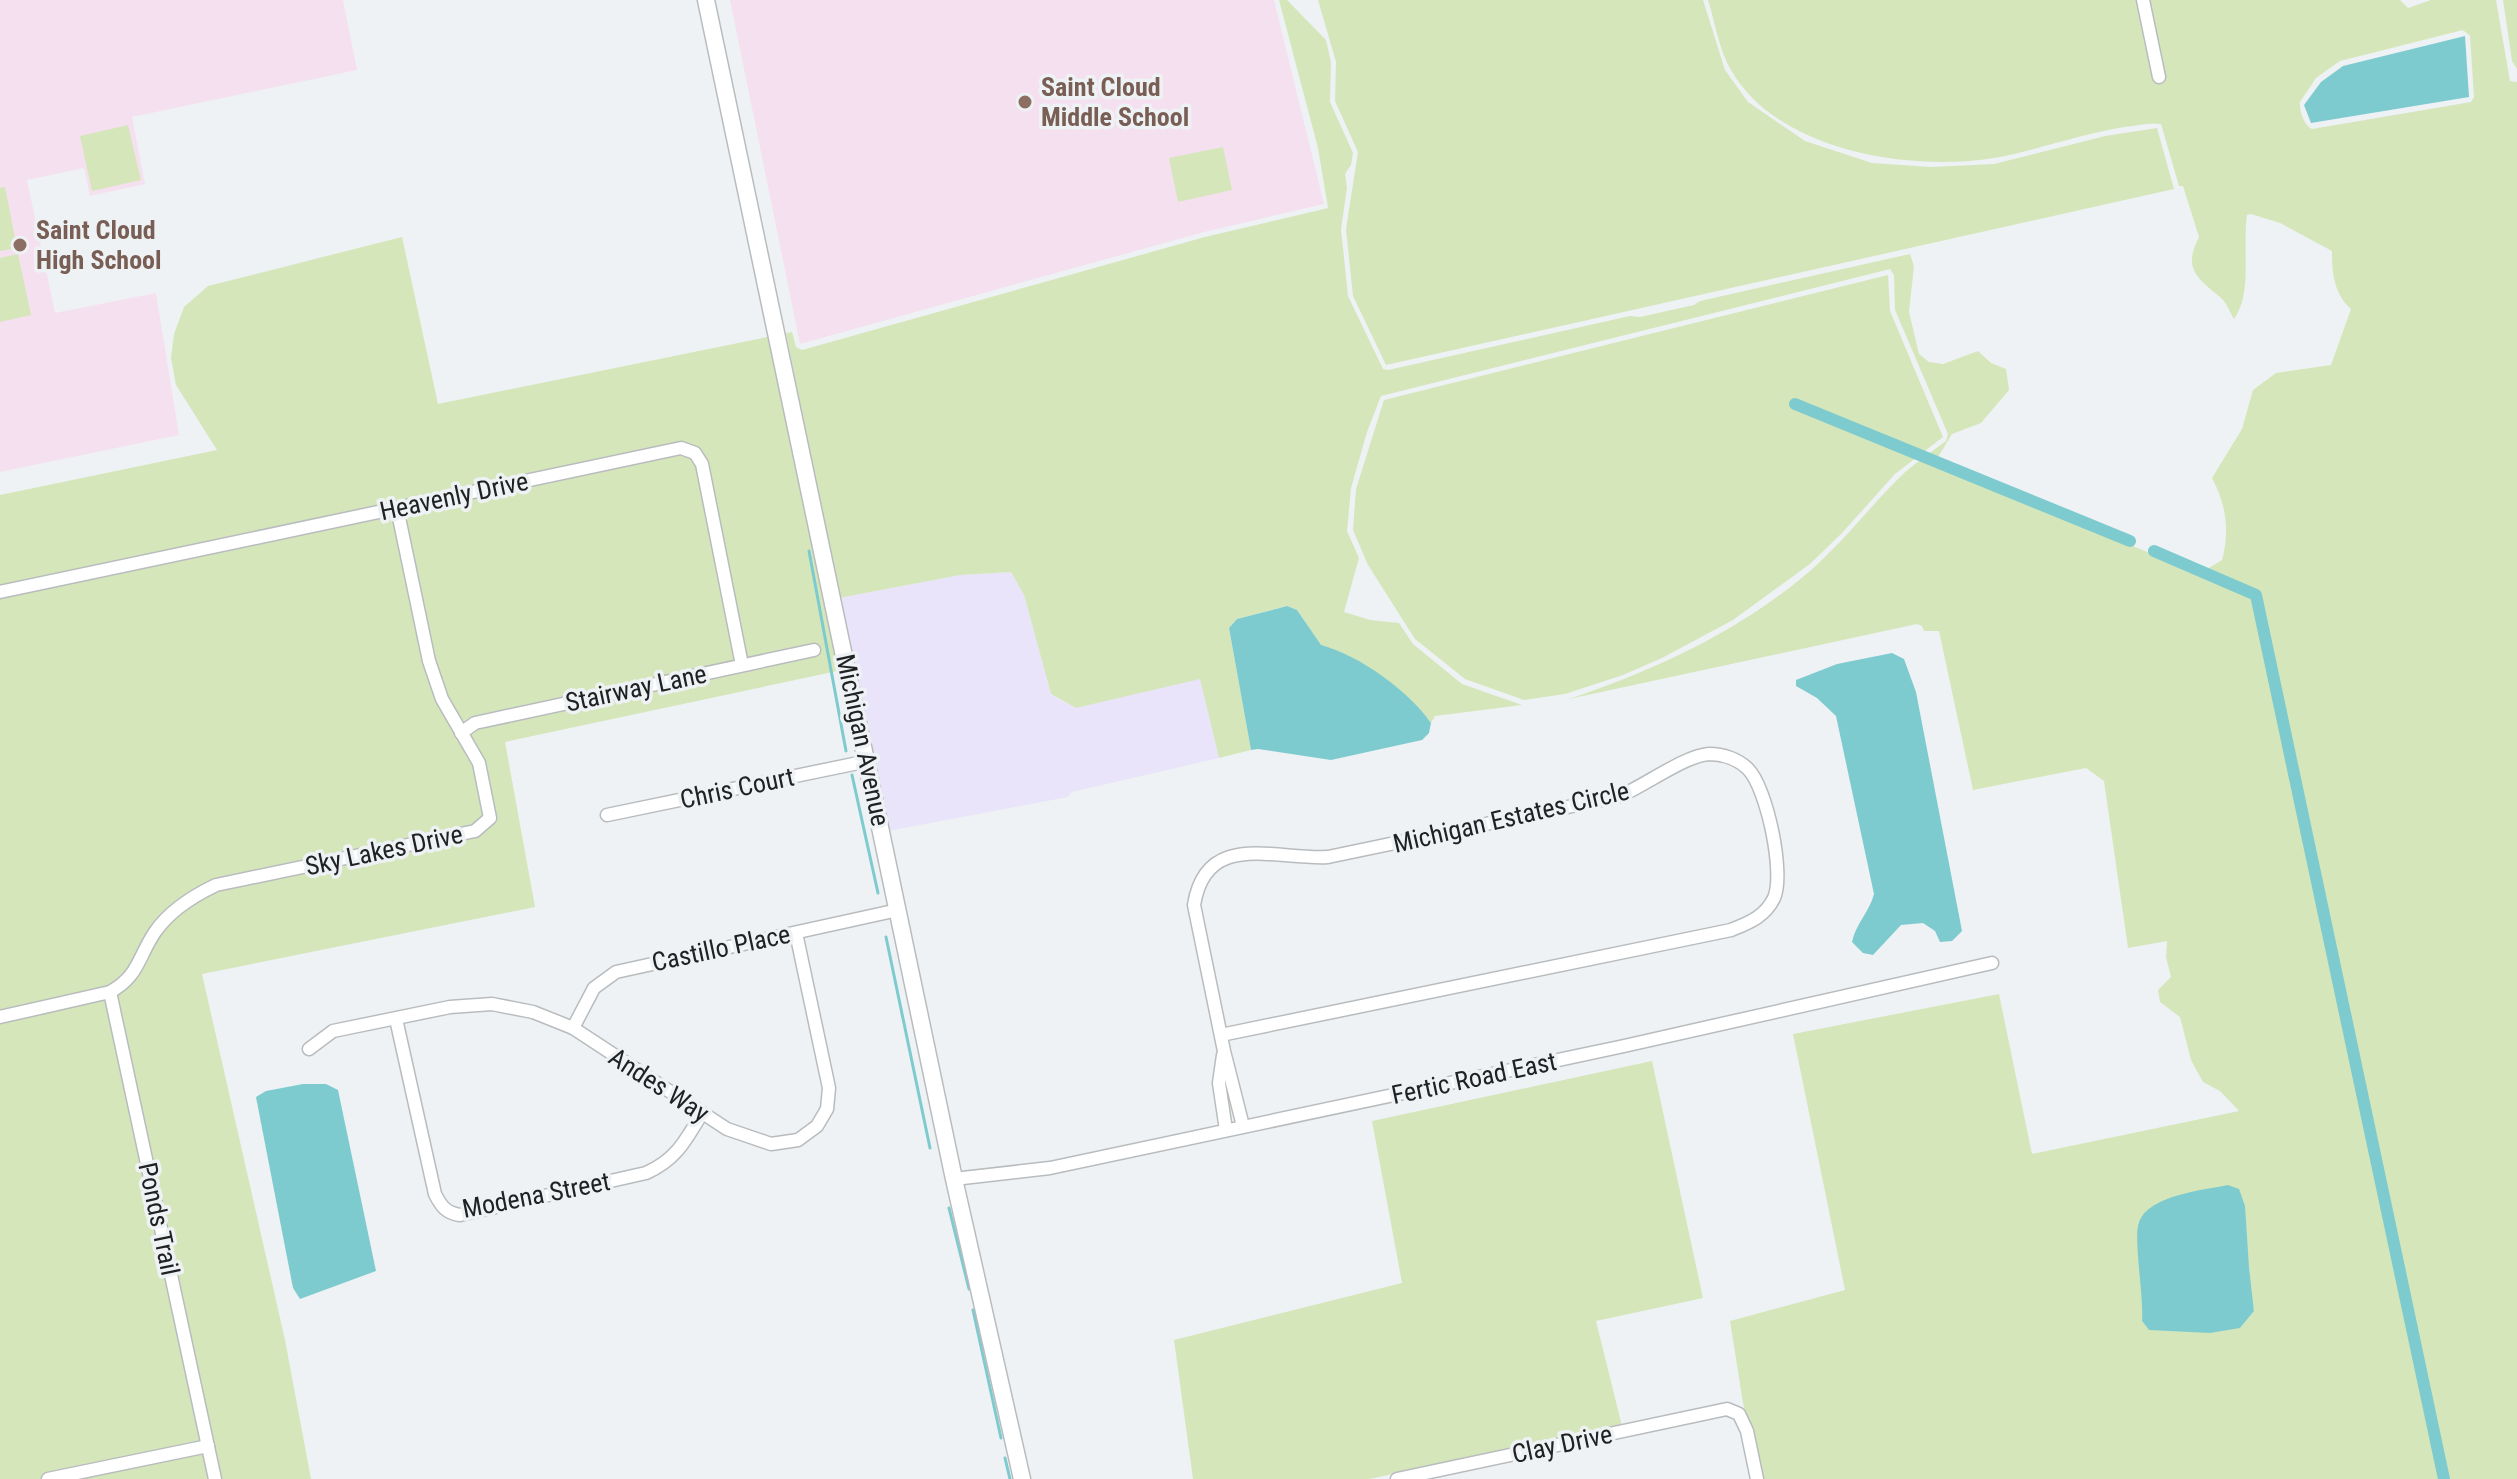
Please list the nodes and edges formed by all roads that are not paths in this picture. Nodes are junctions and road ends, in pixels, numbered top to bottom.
1 (706, 0) edge
2 (2143, 0) edge
3 (2159, 77) dead end
4 (397, 508) junction
5 (0, 592) edge
6 (814, 650) dead end
7 (742, 665) junction
8 (461, 733) junction
9 (868, 761) junction
10 (607, 815) dead end
11 (898, 910) junction
12 (796, 933) junction
13 (1992, 963) dead end
14 (110, 992) junction
15 (0, 1017) edge
16 (396, 1019) junction
17 (573, 1028) junction
18 (1221, 1035) junction
19 (309, 1049) dead end
20 (1224, 1051) junction
21 (702, 1113) junction
22 (1243, 1126) junction
23 (1226, 1130) junction
24 (954, 1179) junction
25 (208, 1446) junction
26 (48, 1479) edge
27 (215, 1479) edge
28 (1022, 1479) edge
29 (1397, 1479) edge
30 (1757, 1479) edge

1 - 9 street, Michigan Avenue
2 - 3 street
4 - 5 street, Heavenly Drive
4 - 7 street, Heavenly Drive
4 - 8 street, Sky Lakes Drive
6 - 7 street, Stairway Lane
7 - 8 street, Stairway Lane
8 - 14 street, Sky Lakes Drive
9 - 10 street, Chris Court
9 - 11 street, Michigan Avenue
11 - 12 street, Castillo Place
11 - 24 street, Michigan Avenue
12 - 17 street, Castillo Place
12 - 21 street, Andes Way
13 - 22 street, Fertic Road East
14 - 15 street, Sky Lakes Drive
14 - 25 street, Ponds Trail
16 - 17 street, Andes Way
16 - 19 street, Andes Way
16 - 21 street, Modena Street
17 - 21 street, Andes Way
18 - 18 street, Michigan Estates Circle
18 - 20 street, Michigan Estates Circle
20 - 22 street, Michigan Estates Circle
20 - 23 street, Michigan Estates Circle
22 - 23 street, Fertic Road East
23 - 24 street, Fertic Road East
24 - 28 street, Michigan Avenue
25 - 26 street
25 - 27 street, Ponds Trail
29 - 30 street, Clay Drive

